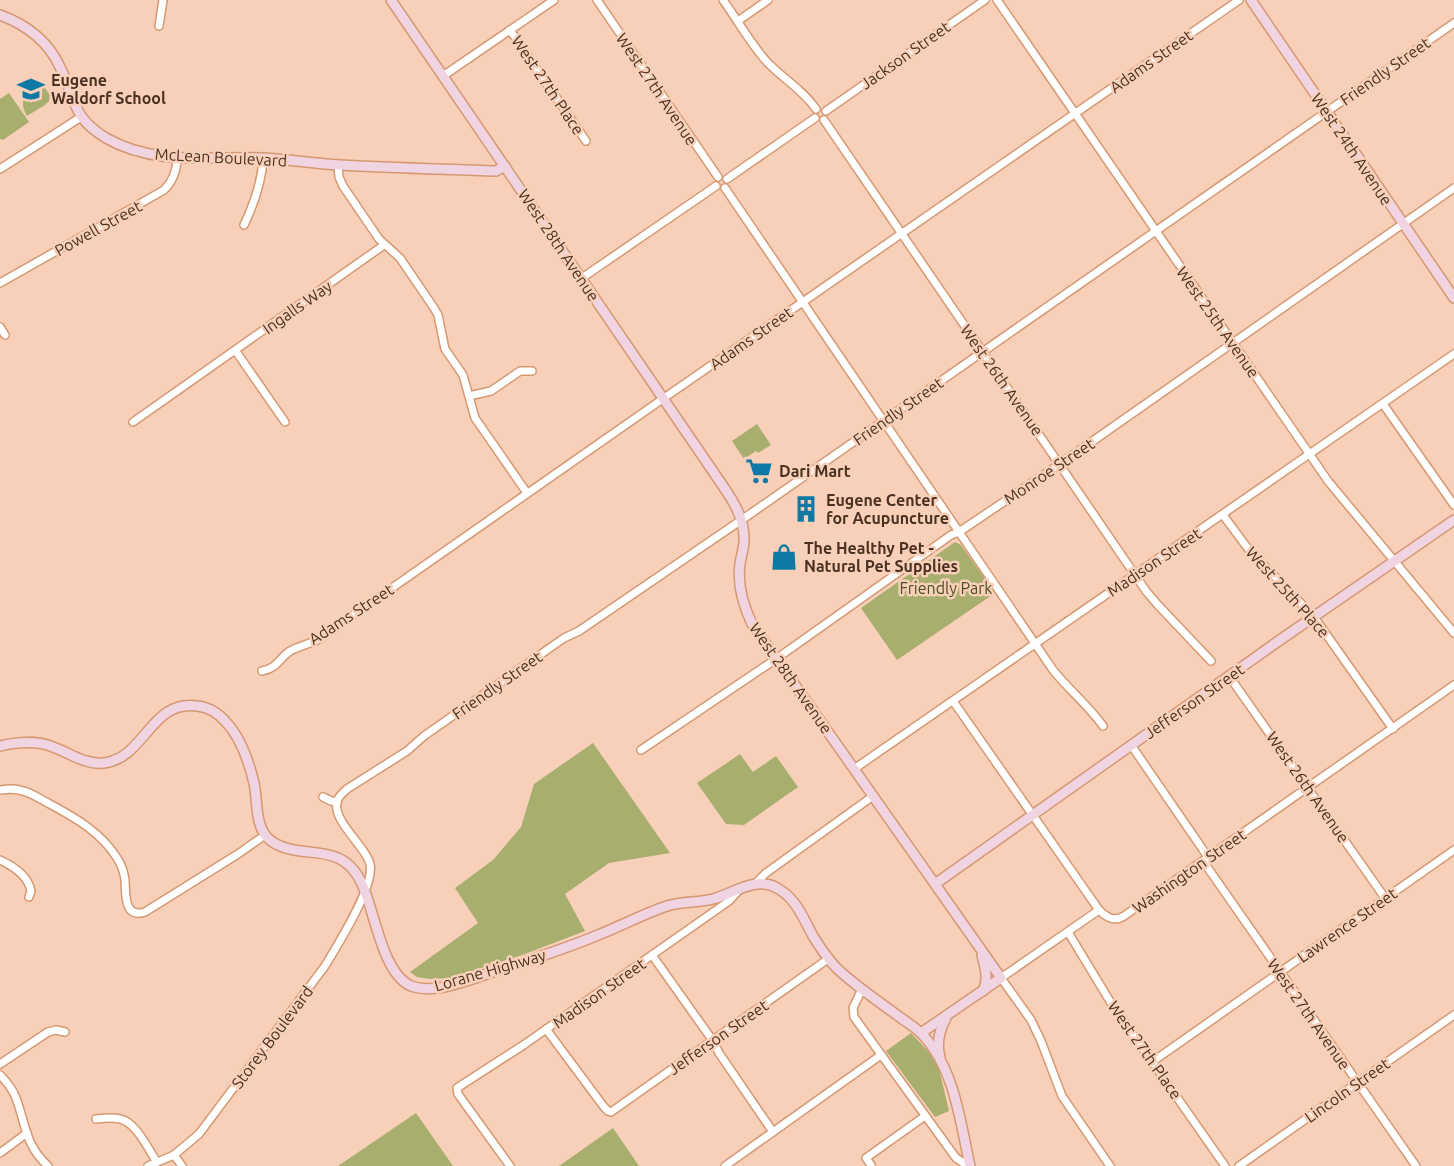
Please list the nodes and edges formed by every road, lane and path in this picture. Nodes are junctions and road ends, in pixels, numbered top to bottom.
1 (163, 0) edge
2 (391, 0) edge
3 (554, 0) edge
4 (597, 0) edge
5 (723, 0) edge
6 (768, 0) edge
7 (985, 0) edge
8 (994, 0) edge
9 (1239, 0) edge
10 (1251, 0) edge
11 (0, 15) edge
12 (738, 21) junction
13 (1454, 22) edge
14 (159, 26) dead end
15 (510, 30) junction
16 (443, 76) junction
17 (816, 109) junction
18 (826, 111) junction
19 (1327, 111) junction
20 (1075, 114) junction
21 (81, 117) junction
22 (815, 118) junction
23 (824, 120) junction
24 (586, 141) dead end
25 (177, 158) junction
26 (263, 158) junction
27 (338, 165) junction
28 (505, 166) junction
29 (0, 169) edge
30 (718, 177) junction
31 (727, 178) junction
32 (716, 186) junction
33 (725, 188) junction
34 (1454, 188) edge
35 (1403, 223) junction
36 (244, 225) dead end
37 (1156, 231) junction
38 (901, 233) junction
39 (384, 245) junction
40 (582, 278) junction
41 (0, 283) edge
42 (1454, 298) edge
43 (802, 302) junction
44 (0, 327) edge
45 (5, 335) dead end
46 (1232, 342) junction
47 (236, 350) junction
48 (983, 352) junction
49 (1454, 354) edge
50 (532, 370) dead end
51 (469, 396) junction
52 (663, 398) junction
53 (1383, 404) junction
54 (883, 421) junction
55 (133, 422) dead end
56 (285, 422) dead end
57 (1310, 455) junction
58 (1060, 464) junction
59 (527, 493) junction
60 (1454, 505) edge
61 (1223, 515) junction
62 (741, 520) junction
63 (1454, 520) edge
64 (958, 532) junction
65 (1394, 561) junction
66 (1136, 575) junction
67 (1314, 616) junction
68 (1454, 633) edge
69 (1036, 643) junction
70 (776, 659) junction
71 (1211, 661) dead end
72 (262, 671) dead end
73 (1229, 676) junction
74 (1454, 685) edge
75 (953, 701) junction
76 (1103, 726) dead end
77 (1393, 729) junction
78 (1131, 745) junction
79 (0, 746) edge
80 (641, 750) dead end
81 (854, 769) junction
82 (1308, 788) junction
83 (0, 790) edge
84 (873, 796) junction
85 (323, 797) dead end
86 (337, 802) junction
87 (1033, 815) junction
88 (265, 835) junction
89 (1454, 850) edge
90 (1206, 859) junction
91 (0, 860) edge
92 (755, 884) junction
93 (934, 884) junction
94 (741, 888) junction
95 (365, 892) junction
96 (29, 897) dead end
97 (1385, 898) junction
98 (1099, 910) junction
99 (1068, 932) junction
100 (979, 947) junction
101 (652, 955) junction
102 (828, 959) junction
103 (1280, 972) junction
104 (1001, 978) junction
105 (862, 989) junction
106 (982, 992) junction
107 (1454, 1015) edge
108 (946, 1017) junction
109 (546, 1029) junction
110 (65, 1032) dead end
111 (921, 1033) junction
112 (713, 1041) junction
113 (881, 1055) junction
114 (942, 1062) junction
115 (1152, 1062) junction
116 (0, 1064) edge
117 (0, 1075) edge
118 (1357, 1083) junction
119 (925, 1116) junction
120 (96, 1119) dead end
121 (773, 1132) junction
122 (27, 1133) junction
123 (0, 1153) edge
124 (174, 1155) junction
125 (157, 1162) junction
126 (871, 1165) edge
127 (48, 1166) edge
128 (148, 1166) edge
129 (182, 1166) edge
130 (510, 1166) edge
131 (725, 1166) edge
132 (969, 1166) edge
133 (1110, 1166) edge
134 (1225, 1166) edge
135 (1239, 1166) edge
136 (1416, 1166) edge

1 - 14 street
2 - 16 street, West 28th Avenue
3 - 15 street
4 - 30 street, West 27th Avenue
5 - 12 street
6 - 12 street
7 - 18 street, Jackson Street
8 - 20 street, West 25th Avenue
9 - 20 street, Adams Street
10 - 19 street, West 24th Avenue
11 - 21 street, McLean Boulevard
12 - 17 street
13 - 19 street, Friendly Street
15 - 16 street
15 - 24 street, West 27th Place
16 - 28 street, West 28th Avenue
17 - 18 street
17 - 22 street
18 - 23 street
19 - 35 street, West 24th Avenue
19 - 37 street, Friendly Street
20 - 37 street, West 25th Avenue
20 - 38 street, Adams Street
21 - 25 street, McLean Boulevard
21 - 29 street
22 - 23 street
22 - 31 street
23 - 38 street, West 26th Avenue
25 - 26 street, McLean Boulevard
25 - 41 street, Powell Street
26 - 27 street, McLean Boulevard
26 - 36 street
27 - 28 street, McLean Boulevard
27 - 39 street
28 - 40 street, West 28th Avenue
30 - 31 street
30 - 32 street
31 - 33 street
32 - 33 street
32 - 40 street
33 - 43 street
34 - 35 street, Monroe Street
35 - 42 street, West 24th Avenue
35 - 46 street, Monroe Street
37 - 46 street, West 25th Avenue
37 - 48 street, Friendly Street
38 - 43 street, Adams Street
38 - 48 street, West 26th Avenue
39 - 47 street, Ingalls Way
39 - 51 street
40 - 52 street, West 28th Avenue
43 - 52 street, Adams Street
43 - 54 street
44 - 45 street
46 - 57 street, West 25th Avenue
46 - 58 street, Monroe Street
47 - 55 street, Ingalls Way
47 - 56 street
48 - 54 street, Friendly Street
48 - 58 street, West 26th Avenue
49 - 53 street, Madison Street
50 - 51 street
51 - 59 street
52 - 59 street, Adams Street
52 - 62 street, West 28th Avenue
53 - 57 street, Madison Street
53 - 60 street
54 - 62 street, Friendly Street
54 - 64 street
57 - 61 street, Madison Street
57 - 65 street, West 25th Avenue
58 - 64 street, Monroe Street
58 - 66 street, West 26th Avenue
59 - 72 street, Adams Street
61 - 66 street, Madison Street
61 - 67 street, West 25th Place
62 - 70 street, West 28th Avenue
62 - 86 street, Friendly Street
63 - 65 street, Jefferson Street
64 - 69 street
64 - 70 street, Monroe Street
65 - 67 street, Jefferson Street
65 - 68 street, West 25th Avenue
66 - 69 street, Madison Street
66 - 71 street, West 26th Avenue
67 - 73 street, Jefferson Street
67 - 77 street, West 25th Place
69 - 75 street, Madison Street
69 - 76 street
70 - 80 street, Monroe Street
70 - 81 street, West 28th Avenue
73 - 78 street, Jefferson Street
73 - 82 street, West 26th Avenue
74 - 77 street, Washington Street
75 - 81 street, Madison Street
75 - 87 street
77 - 82 street, Washington Street
78 - 87 street, Jefferson Street
78 - 90 street, West 27th Avenue
79 - 88 street
81 - 84 street, West 28th Avenue
82 - 90 street, Washington Street
82 - 97 street, West 26th Avenue
83 - 88 street
84 - 92 street
84 - 93 street, West 28th Avenue
85 - 86 street
86 - 95 street
87 - 93 street, Jefferson Street
87 - 98 street
88 - 95 street, Lorane Highway
89 - 97 street, Lawrence Street
90 - 98 street, Washington Street
90 - 103 street, West 27th Avenue
91 - 96 street
92 - 94 street, Lorane Highway
92 - 102 street
93 - 100 street, West 28th Avenue
94 - 95 street, Lorane Highway
94 - 101 street, Madison Street
95 - 124 street, Storey Boulevard
97 - 103 street, Lawrence Street
98 - 99 street
99 - 104 street
99 - 115 street, West 27th Place
100 - 104 street, West 28th Avenue
100 - 106 street
101 - 109 street, Madison Street
101 - 112 street
102 - 105 street
102 - 112 street, Jefferson Street
103 - 115 street, Lawrence Street
103 - 118 street, West 27th Avenue
104 - 106 street
104 - 133 street, West 28th Avenue
105 - 111 street
105 - 113 street
106 - 108 street
107 - 118 street, Lincoln Street
108 - 111 street
108 - 114 street
109 - 112 street, Jefferson Street
109 - 130 street, Madison Street
110 - 116 street
111 - 114 street
112 - 121 street
113 - 119 street
113 - 121 street
114 - 132 street
115 - 134 street, West 27th Place
117 - 122 street
118 - 135 street, Lincoln Street
118 - 136 street, West 27th Avenue
119 - 126 street
119 - 132 street
120 - 125 street
121 - 131 street
122 - 123 street
122 - 127 street
124 - 125 street, Storey Boulevard
124 - 129 street
125 - 128 street, Storey Boulevard

